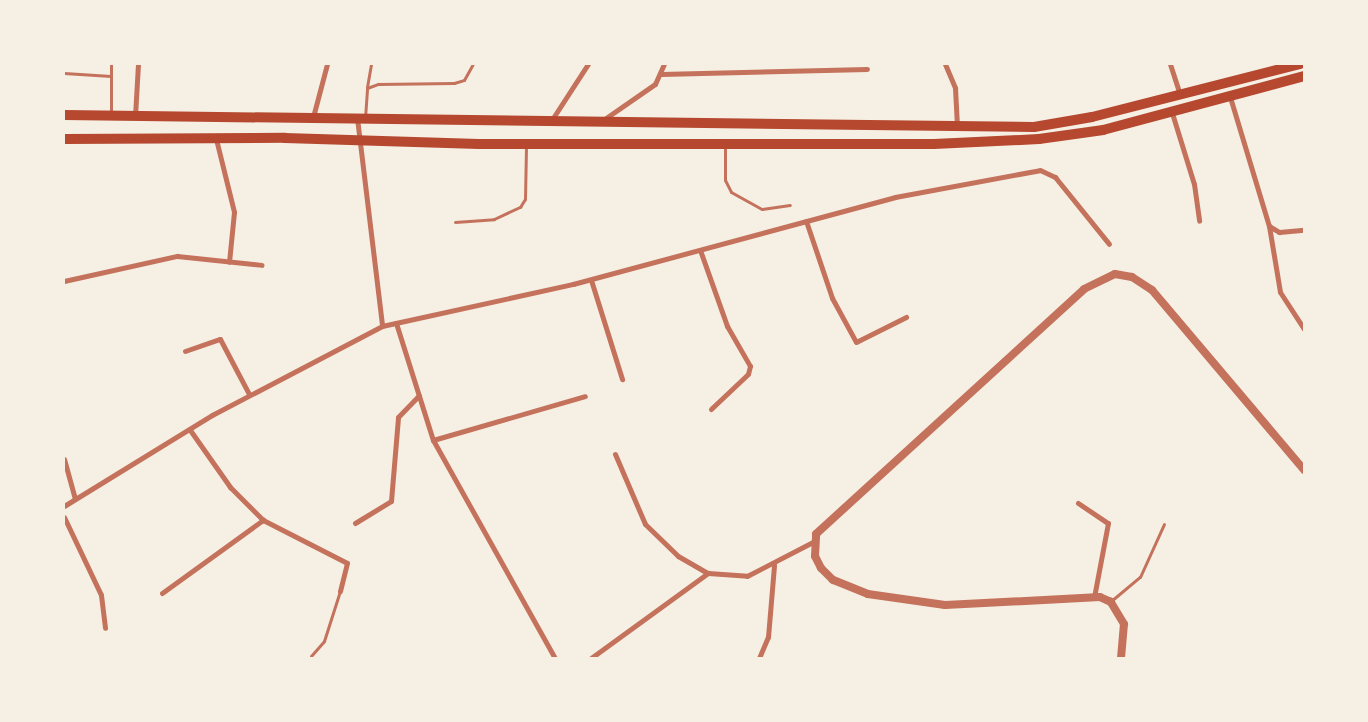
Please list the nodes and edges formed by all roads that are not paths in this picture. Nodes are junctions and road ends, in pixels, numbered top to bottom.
1 (111, 64) edge
2 (138, 64) edge
3 (327, 64) edge
4 (371, 64) edge
5 (473, 64) edge
6 (588, 64) edge
7 (664, 64) edge
8 (945, 64) edge
9 (1170, 64) edge
10 (1300, 64) edge
11 (867, 69) dead end
12 (64, 73) edge
13 (661, 74) junction
14 (111, 76) junction
15 (1304, 76) edge
16 (367, 88) junction
17 (1180, 96) junction
18 (1230, 97) junction
19 (1172, 113) junction
20 (64, 115) edge
21 (111, 116) junction
22 (135, 116) junction
23 (313, 118) junction
24 (361, 119) junction
25 (551, 121) junction
26 (601, 122) junction
27 (957, 127) junction
28 (216, 138) junction
29 (64, 139) edge
30 (357, 140) junction
31 (526, 143) junction
32 (724, 143) junction
33 (790, 205) dead end
34 (806, 221) junction
35 (1199, 221) dead end
36 (454, 222) dead end
37 (1269, 226) junction
38 (1304, 230) edge
39 (1109, 244) dead end
40 (700, 250) junction
41 (229, 262) junction
42 (262, 265) dead end
43 (591, 280) junction
44 (64, 281) edge
45 (906, 317) dead end
46 (396, 323) junction
47 (382, 326) junction
48 (1304, 329) edge
49 (185, 351) dead end
50 (622, 379) dead end
51 (249, 394) junction
52 (419, 395) junction
53 (585, 396) dead end
54 (710, 409) dead end
55 (190, 430) junction
56 (433, 440) junction
57 (615, 454) dead end
58 (64, 459) edge
59 (1304, 470) edge
60 (76, 499) junction
61 (1078, 503) dead end
62 (64, 506) edge
63 (64, 517) edge
64 (263, 520) junction
65 (355, 523) dead end
66 (1164, 524) dead end
67 (814, 542) junction
68 (774, 565) junction
69 (708, 573) junction
70 (340, 592) joint
71 (162, 593) dead end
72 (1094, 597) junction
73 (1111, 602) junction
74 (105, 628) dead end
75 (311, 656) dead end
76 (555, 658) edge
77 (591, 658) edge
78 (759, 658) edge
79 (1121, 658) edge

1 - 14 lane
2 - 22 street
3 - 23 street
4 - 16 lane
5 - 16 lane
6 - 25 street
7 - 13 street
8 - 27 street
9 - 17 street
10 - 17 highway
11 - 13 street
12 - 14 lane
13 - 26 street
14 - 21 lane
15 - 18 highway
16 - 24 lane
17 - 27 highway
18 - 19 highway
18 - 37 street
19 - 32 highway
19 - 35 street
20 - 21 highway
21 - 22 highway
22 - 23 highway
23 - 24 highway
24 - 25 highway
24 - 30 street
25 - 26 highway
26 - 27 highway
28 - 29 highway
28 - 30 highway
28 - 41 street
30 - 31 highway
30 - 47 street
31 - 32 highway
31 - 36 lane
32 - 33 lane
34 - 39 street
34 - 40 street
34 - 45 street
37 - 38 street
37 - 48 street
40 - 43 street
40 - 54 street
41 - 42 street
41 - 44 street
43 - 46 street
43 - 50 street
46 - 47 street
46 - 52 street
47 - 51 street
49 - 51 street
51 - 55 street
52 - 56 street
52 - 65 street
53 - 56 street
55 - 60 street
55 - 64 street
56 - 76 street
57 - 69 street
58 - 60 street
59 - 67 street
60 - 62 street
61 - 72 street
63 - 74 street
64 - 70 street
64 - 71 street
66 - 73 lane
67 - 68 street
67 - 72 street
68 - 69 street
68 - 78 street
69 - 77 street
70 - 75 lane
72 - 73 street
73 - 79 street

